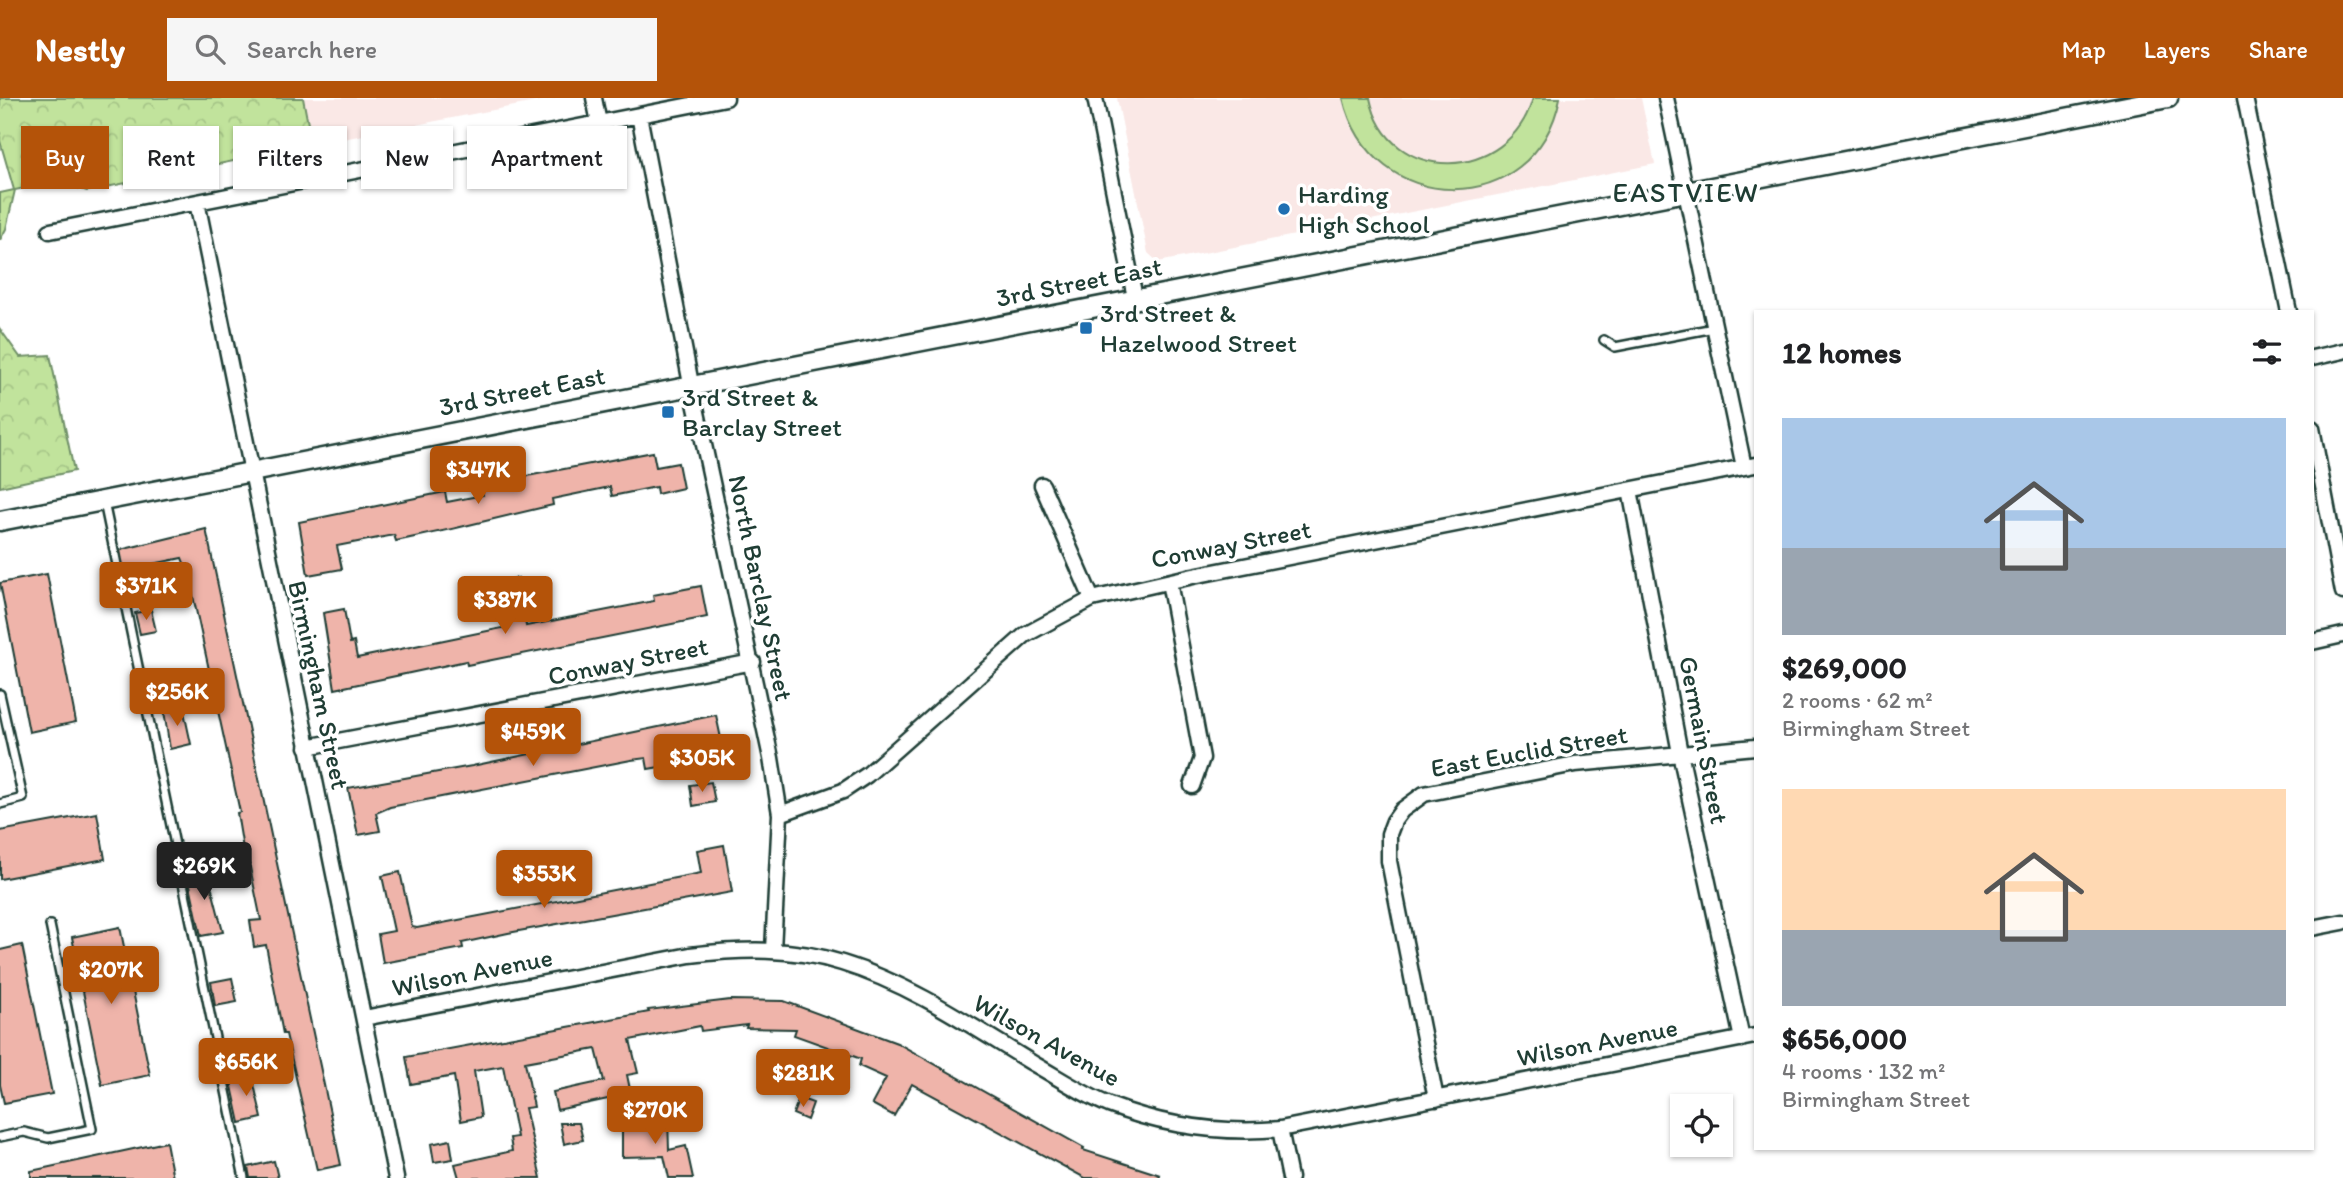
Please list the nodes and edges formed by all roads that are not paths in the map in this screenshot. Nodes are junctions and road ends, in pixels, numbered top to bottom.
1 (594, 98) edge
2 (726, 98) edge
3 (1095, 98) edge
4 (1665, 98) edge
5 (2168, 98) edge
6 (2245, 98) edge
7 (639, 115) junction
8 (599, 123) junction
9 (1686, 192) junction
10 (197, 202) junction
11 (50, 231) dead end
12 (1135, 298) junction
13 (2289, 310) edge
14 (1714, 328) junction
15 (1604, 340) dead end
16 (2343, 351) edge
17 (2314, 358) edge
18 (691, 384) junction
19 (2314, 439) edge
20 (1750, 466) edge
21 (250, 472) junction
22 (1042, 485) dead end
23 (1630, 490) junction
24 (104, 501) junction
25 (0, 521) edge
26 (1169, 582) junction
27 (2343, 592) edge
28 (1092, 599) junction
29 (2343, 635) edge
30 (2314, 642) edge
31 (753, 662) junction
32 (0, 694) edge
33 (307, 747) junction
34 (1754, 747) edge
35 (1680, 753) junction
36 (1192, 786) dead end
37 (0, 804) edge
38 (780, 814) junction
39 (2343, 922) edge
40 (50, 925) dead end
41 (2314, 928) edge
42 (773, 950) junction
43 (364, 1017) junction
44 (1748, 1038) edge
45 (1436, 1099) junction
46 (1280, 1129) junction
47 (0, 1137) edge
48 (244, 1178) edge
49 (396, 1178) edge
50 (1290, 1178) edge

1 - 8 street
2 - 7 street
3 - 12 street
4 - 9 street
5 - 9 street, 3rd Street East
6 - 13 street
7 - 8 street
7 - 18 street, North Barclay Street
8 - 10 street
9 - 12 street, 3rd Street East
9 - 14 street
10 - 11 street
10 - 21 street, Birmingham Street
12 - 18 street, 3rd Street East
14 - 15 lane
14 - 20 street
16 - 17 street
18 - 21 street, 3rd Street East
18 - 31 street, North Barclay Street
19 - 27 street
20 - 23 street, Conway Street
21 - 24 street, 3rd Street East
21 - 33 street, Birmingham Street
22 - 28 street
23 - 26 street, Conway Street
23 - 35 street, Germain Street
24 - 25 street, 3rd Street East
24 - 48 lane
26 - 28 street, Conway Street
26 - 36 street
28 - 38 street, Conway Street
29 - 30 street
31 - 33 street, Conway Street
31 - 38 street, North Barclay Street
32 - 37 lane
33 - 43 street, Birmingham Street
34 - 35 street, East Euclid Street
35 - 44 street, Germain Street
35 - 45 street, East Euclid Street
38 - 42 street, North Barclay Street
39 - 41 street
40 - 47 lane
42 - 43 street, Wilson Avenue
42 - 46 street, Wilson Avenue
43 - 49 street, Birmingham Street
44 - 45 street, Wilson Avenue
45 - 46 street, Wilson Avenue
46 - 50 street

